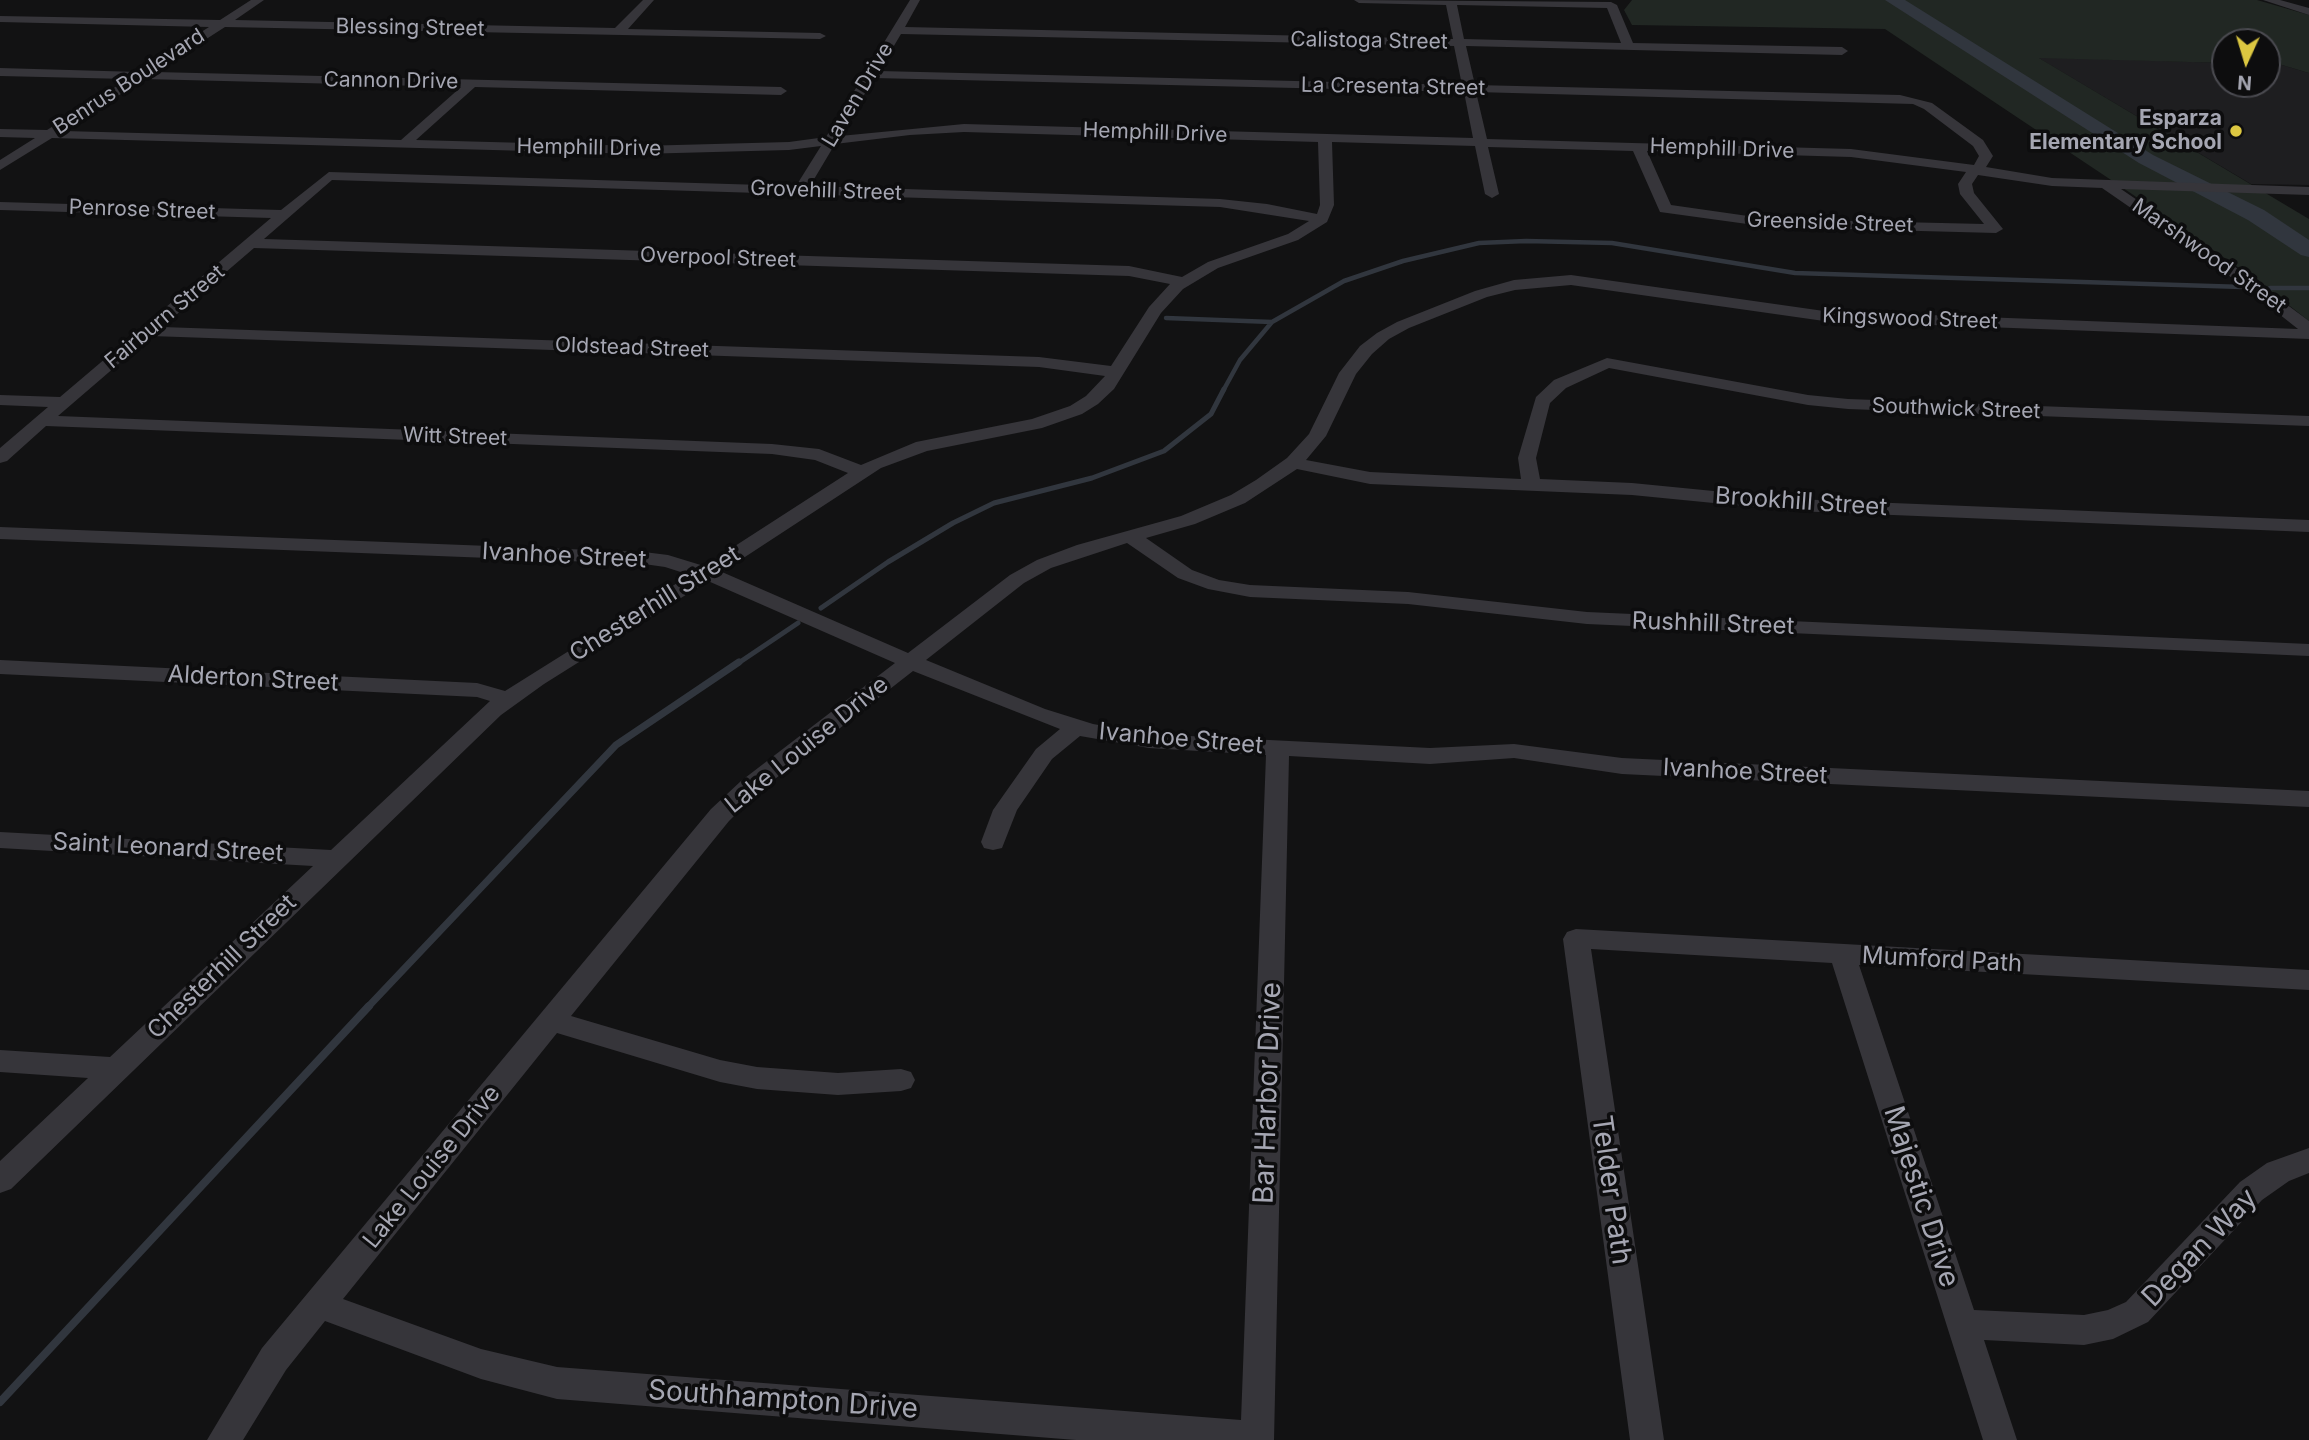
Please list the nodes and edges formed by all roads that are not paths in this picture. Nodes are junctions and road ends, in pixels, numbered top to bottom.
1 (259, 0) edge
2 (649, 0) edge
3 (915, 0) edge
4 (1359, 0) edge
5 (2268, 0) edge
6 (1450, 1) edge
7 (1611, 5) joint
8 (2309, 12) edge
9 (0, 19) edge
10 (220, 24) junction
11 (897, 30) junction
12 (618, 32) junction
13 (820, 36) dead end
14 (1459, 43) junction
15 (1629, 47) junction
16 (1842, 51) dead end
17 (0, 72) edge
18 (870, 74) junction
19 (138, 75) junction
20 (473, 83) junction
21 (1469, 89) junction
22 (781, 91) dead end
23 (0, 133) edge
24 (48, 135) junction
25 (1325, 138) junction
26 (830, 142) junction
27 (1481, 143) junction
28 (404, 144) junction
29 (1639, 147) junction
30 (0, 166) edge
31 (1975, 170) junction
32 (329, 176) joint
33 (2108, 186) junction
34 (801, 190) junction
35 (2280, 190) junction
36 (2309, 191) edge
37 (1492, 194) dead end
38 (0, 206) edge
39 (2309, 208) edge
40 (285, 214) junction
41 (1322, 219) junction
42 (251, 243) junction
43 (1184, 282) junction
44 (1514, 285) joint
45 (148, 331) junction
46 (2309, 331) edge
47 (1116, 372) junction
48 (0, 400) edge
49 (66, 402) junction
50 (43, 421) junction
51 (2309, 421) edge
52 (0, 457) edge
53 (1294, 462) junction
54 (863, 472) junction
55 (1531, 484) junction
56 (2309, 526) edge
57 (0, 533) edge
58 (1131, 537) junction
59 (707, 573) junction
60 (2309, 650) edge
61 (911, 663) junction
62 (0, 667) edge
63 (505, 700) junction
64 (1076, 727) junction
65 (1278, 748) junction
66 (2309, 800) edge
67 (0, 840) edge
68 (993, 842) dead end
69 (336, 859) junction
70 (1576, 939) joint
71 (1842, 954) junction
72 (2309, 980) edge
73 (552, 1021) junction
74 (0, 1061) edge
75 (116, 1069) junction
76 (901, 1080) dead end
77 (2309, 1160) edge
78 (0, 1180) edge
79 (320, 1305) junction
80 (1962, 1324) junction
81 (1258, 1438) joint
82 (224, 1440) edge
83 (1647, 1440) edge
84 (2000, 1440) edge

1 - 10 street, Benrus Boulevard
2 - 12 street
3 - 11 street, Laven Drive
4 - 6 street
5 - 8 street
6 - 7 street
6 - 14 street
7 - 15 street
9 - 10 street, Blessing Street
10 - 12 street, Blessing Street
10 - 19 street, Benrus Boulevard
11 - 14 street, Calistoga Street
11 - 18 street, Laven Drive
12 - 13 street, Blessing Street
14 - 15 street, Calistoga Street
14 - 21 street
15 - 16 street, Calistoga Street
17 - 19 street, Cannon Drive
18 - 21 street, La Cresenta Street
18 - 26 street, Laven Drive
19 - 20 street, Cannon Drive
19 - 24 street, Benrus Boulevard
20 - 22 street, Cannon Drive
20 - 28 street
21 - 27 street
21 - 31 street, La Cresenta Street
23 - 24 street, Hemphill Drive
24 - 28 street, Hemphill Drive
24 - 30 street, Benrus Boulevard
25 - 26 street, Hemphill Drive
25 - 27 street, Hemphill Drive
25 - 41 street
26 - 28 street, Hemphill Drive
26 - 34 street, Laven Drive
27 - 29 street, Hemphill Drive
27 - 37 street
29 - 31 street, Hemphill Drive
29 - 31 street, Greenside Street
31 - 33 street, Hemphill Drive
32 - 34 street, Grovehill Street
32 - 40 street, Fairburn Street
33 - 35 street, Hemphill Drive
33 - 46 street, Marshwood Street
34 - 41 street, Grovehill Street
35 - 36 street, Hemphill Drive
35 - 39 street
38 - 40 street, Penrose Street
40 - 42 street, Fairburn Street
41 - 43 street, Chesterhill Street
42 - 43 street, Overpool Street
42 - 45 street, Fairburn Street
43 - 47 street, Chesterhill Street
44 - 46 street, Kingswood Street
44 - 53 street, Lake Louise Drive
45 - 47 street, Oldstead Street
45 - 49 street, Fairburn Street
47 - 54 street, Chesterhill Street
48 - 49 street
49 - 50 street, Fairburn Street
50 - 52 street, Fairburn Street
50 - 54 street, Witt Street
51 - 55 street, Southwick Street
53 - 55 street, Brookhill Street
53 - 58 street, Lake Louise Drive
54 - 59 street, Chesterhill Street
55 - 56 street, Brookhill Street
57 - 59 street, Ivanhoe Street
58 - 60 street, Rushhill Street
58 - 61 street, Lake Louise Drive
59 - 61 street, Ivanhoe Street
59 - 63 street, Chesterhill Street
61 - 64 street, Ivanhoe Street
61 - 73 street, Lake Louise Drive
62 - 63 street, Alderton Street
63 - 69 street, Chesterhill Street
64 - 65 street, Ivanhoe Street
64 - 68 street
65 - 66 street, Ivanhoe Street
65 - 81 street, Bar Harbor Drive
67 - 69 street, Saint Leonard Street
69 - 75 street, Chesterhill Street
70 - 71 street, Mumford Path
70 - 83 street, Telder Path
71 - 72 street, Mumford Path
71 - 80 street, Majestic Drive
73 - 76 street
73 - 79 street, Lake Louise Drive
74 - 75 street
75 - 78 street, Chesterhill Street
77 - 80 street, Degan Way
79 - 81 street, Southhampton Drive
79 - 82 street, Lake Louise Drive
80 - 84 street, Majestic Drive

